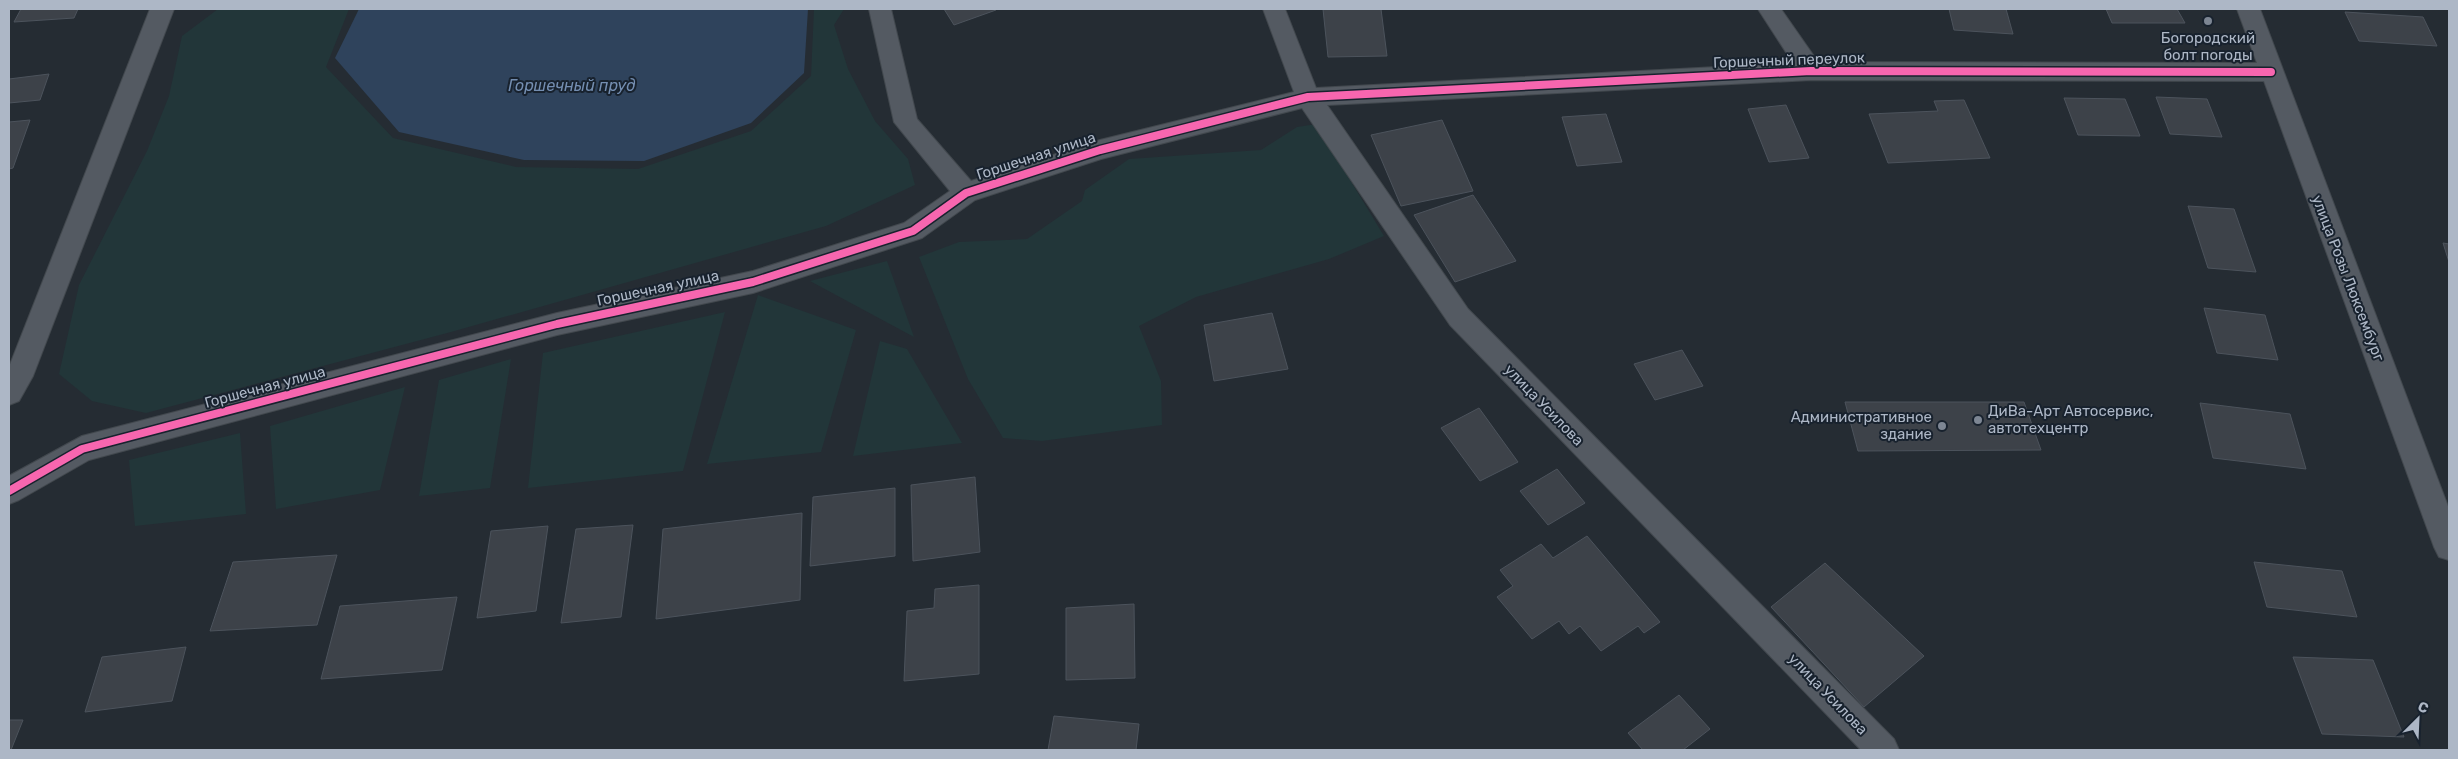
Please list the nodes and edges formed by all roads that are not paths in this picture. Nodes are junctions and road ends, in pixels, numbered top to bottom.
1 (162, 9) edge
2 (880, 9) edge
3 (1274, 9) edge
4 (1769, 9) edge
5 (2249, 9) edge
6 (1811, 71) junction
7 (2271, 72) junction
8 (1308, 98) junction
9 (966, 193) junction
10 (9, 393) edge
11 (9, 491) edge
12 (2449, 547) edge
13 (1883, 750) edge

1 - 10 street
2 - 9 street
3 - 8 street, улица Усилова
4 - 6 street
5 - 7 street, улица Розы Люксембург
6 - 7 street, Горшечный переулок
6 - 8 street, Горшечный переулок
7 - 12 street, улица Розы Люксембург
8 - 9 street, Горшечная улица
8 - 13 street, улица Усилова
9 - 11 street, Горшечная улица

